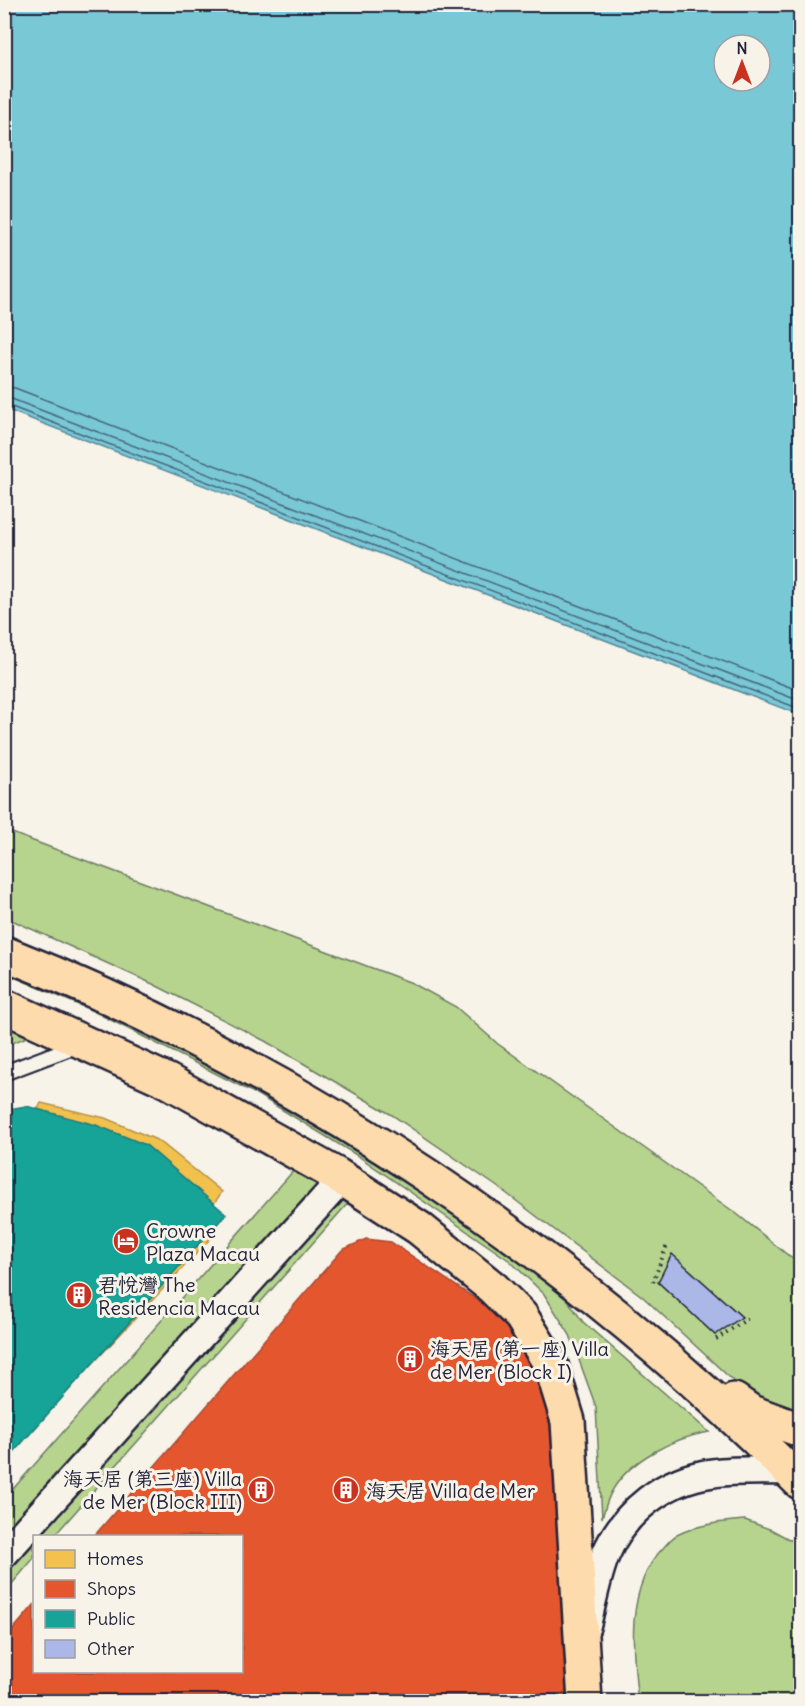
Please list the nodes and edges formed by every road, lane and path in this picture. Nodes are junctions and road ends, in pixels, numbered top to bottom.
1 (4, 953) edge
2 (4, 1006) edge
3 (86, 1042) junction
4 (4, 1073) edge
5 (343, 1178) junction
6 (667, 1245) dead end
7 (653, 1282) dead end
8 (750, 1317) dead end
9 (716, 1339) dead end
10 (681, 1368) junction
11 (801, 1430) edge
12 (797, 1474) edge
13 (4, 1554) edge
14 (582, 1643) junction
15 (585, 1701) edge

1 - 10 main road
2 - 3 main road
3 - 4 lane
3 - 5 main road
5 - 13 street
5 - 14 main road
6 - 7 path
8 - 9 path
10 - 11 main road
10 - 12 main road
12 - 14 street
14 - 15 main road

